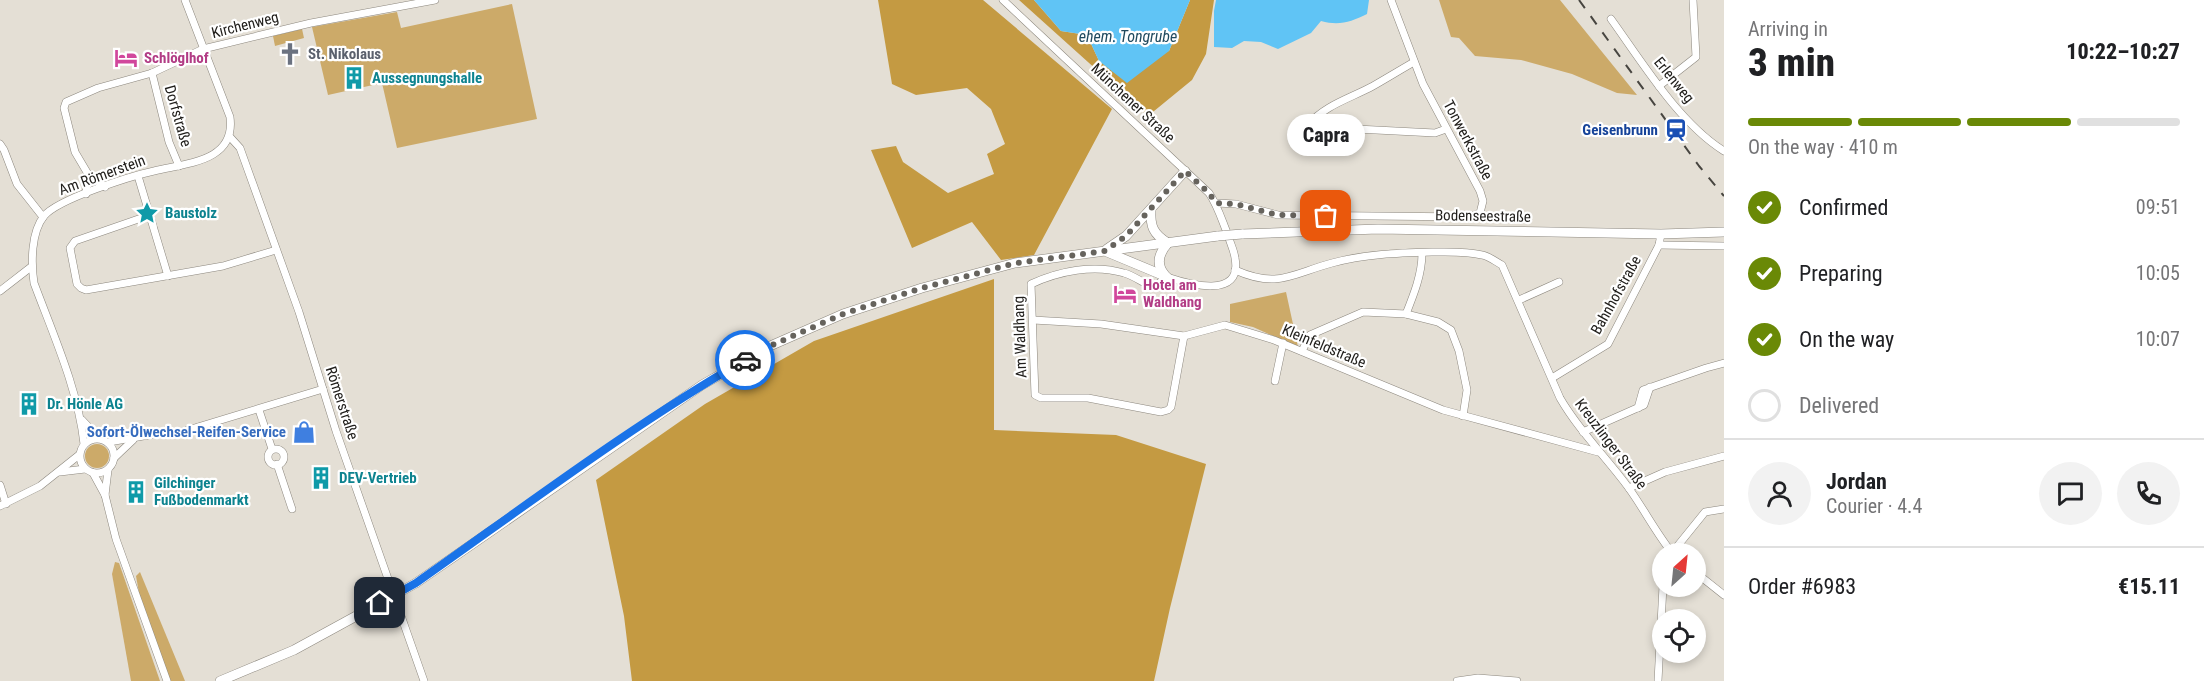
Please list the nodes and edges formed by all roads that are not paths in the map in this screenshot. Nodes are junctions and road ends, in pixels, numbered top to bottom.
1 (194, 0) edge
2 (435, 0) edge
3 (1003, 0) edge
4 (1391, 0) edge
5 (1693, 0) edge
6 (186, 1) edge
7 (1611, 19) dead end
8 (203, 49) junction
9 (1414, 62) junction
10 (152, 73) junction
11 (1659, 86) junction
12 (1446, 129) junction
13 (230, 136) junction
14 (0, 144) edge
15 (1724, 151) edge
16 (179, 166) junction
17 (1185, 171) junction
18 (88, 174) junction
19 (138, 176) junction
20 (105, 187) junction
21 (86, 194) junction
22 (1216, 203) junction
23 (1151, 209) junction
24 (150, 215) junction
25 (43, 217) junction
26 (1724, 232) edge
27 (1661, 234) junction
28 (1168, 243) junction
29 (1659, 245) junction
30 (1724, 246) edge
31 (276, 250) junction
32 (1105, 251) junction
33 (1422, 253) junction
34 (31, 267) junction
35 (1235, 270) junction
36 (168, 276) junction
37 (1167, 277) junction
38 (1559, 282) dead end
39 (0, 291) edge
40 (1519, 300) junction
41 (1406, 314) junction
42 (1033, 320) junction
43 (1184, 336) junction
44 (1283, 344) junction
45 (1302, 351) junction
46 (1724, 363) edge
47 (1552, 378) junction
48 (1275, 381) dead end
49 (323, 389) junction
50 (259, 410) junction
51 (1463, 416) junction
52 (80, 418) junction
53 (1583, 432) junction
54 (99, 438) junction
55 (135, 438) junction
56 (109, 442) junction
57 (84, 444) junction
58 (272, 449) junction
59 (1598, 452) junction
60 (79, 455) junction
61 (1724, 456) edge
62 (114, 458) junction
63 (277, 464) junction
64 (85, 469) junction
65 (108, 470) junction
66 (60, 472) junction
67 (93, 473) junction
68 (0, 485) edge
69 (1629, 488) junction
70 (105, 495) junction
71 (3, 505) edge
72 (292, 509) dead end
73 (1724, 509) edge
74 (1665, 543) edge
75 (1680, 543) edge
76 (1706, 581) edge
77 (1724, 595) edge
78 (1662, 597) edge
79 (167, 681) edge
80 (220, 681) edge
81 (424, 681) edge
82 (1458, 681) edge
83 (1517, 681) edge
84 (1658, 681) edge

1 - 6 street
2 - 8 street, Kirchenweg
3 - 17 street, Münchener Straße
4 - 9 street, Tonwerkstraße
5 - 11 street
6 - 8 street
7 - 11 street, Erlenweg
8 - 10 street, Dorfstraße
8 - 13 street
9 - 12 street, Tonwerkstraße
9 - 12 street
10 - 16 street, Dorfstraße
10 - 18 street, Dorfstraße
11 - 15 street, Erlenweg
12 - 22 street, Tonwerkstraße
13 - 16 street, Am Römerstein
13 - 31 street, Römerstraße
14 - 25 street
16 - 19 street, Am Römerstein
17 - 22 street, Münchener Straße
17 - 23 main road
18 - 20 street, Dorfstraße
18 - 21 street
19 - 20 street, Am Römerstein
19 - 24 street
20 - 21 street, Am Römerstein
21 - 25 street, Am Römerstein
22 - 35 street
23 - 28 main road
23 - 32 main road
24 - 36 street
24 - 36 street
25 - 34 street
26 - 27 main road, Bodenseestraße
27 - 28 main road, Bodenseestraße, bridge
27 - 29 street, Bahnhofstraße
28 - 32 main road, Bodenseestraße
28 - 37 main road
29 - 30 street
29 - 47 street, Bahnhofstraße
31 - 36 street
31 - 49 street, Römerstraße
32 - 37 main road
32 - 80 main road, Bodenseestraße, bridge
33 - 35 street, Kreuzlinger Straße
33 - 40 street, Kreuzlinger Straße
33 - 41 street
34 - 39 street
34 - 52 street
35 - 37 street
37 - 42 street, Am Waldhang
38 - 40 street
40 - 47 street, Kreuzlinger Straße
41 - 45 street
41 - 51 street
42 - 43 street, Kleinfeldstraße
42 - 43 street, Am Waldhang
43 - 44 street, Kleinfeldstraße
44 - 45 street, Kleinfeldstraße
44 - 48 street
45 - 51 street, Kleinfeldstraße
46 - 53 street
47 - 53 street, Kreuzlinger Straße
49 - 50 street
49 - 81 street, Römerstraße
50 - 55 street
50 - 58 street
51 - 59 street, Kleinfeldstraße
52 - 54 street
52 - 57 street
53 - 59 street, Kreuzlinger Straße
54 - 56 street
54 - 57 street
55 - 56 street
55 - 62 street
56 - 62 street
57 - 60 street
58 - 63 street
58 - 63 street
59 - 69 street, Kreuzlinger Straße
60 - 64 street
60 - 66 street
61 - 69 street
62 - 65 street
63 - 72 street
64 - 66 street
64 - 67 street
65 - 67 street
65 - 70 street
66 - 71 street
67 - 70 street
68 - 71 street
69 - 74 street, Kreuzlinger Straße
70 - 79 street
73 - 75 street
76 - 77 street
78 - 84 street
82 - 83 street

